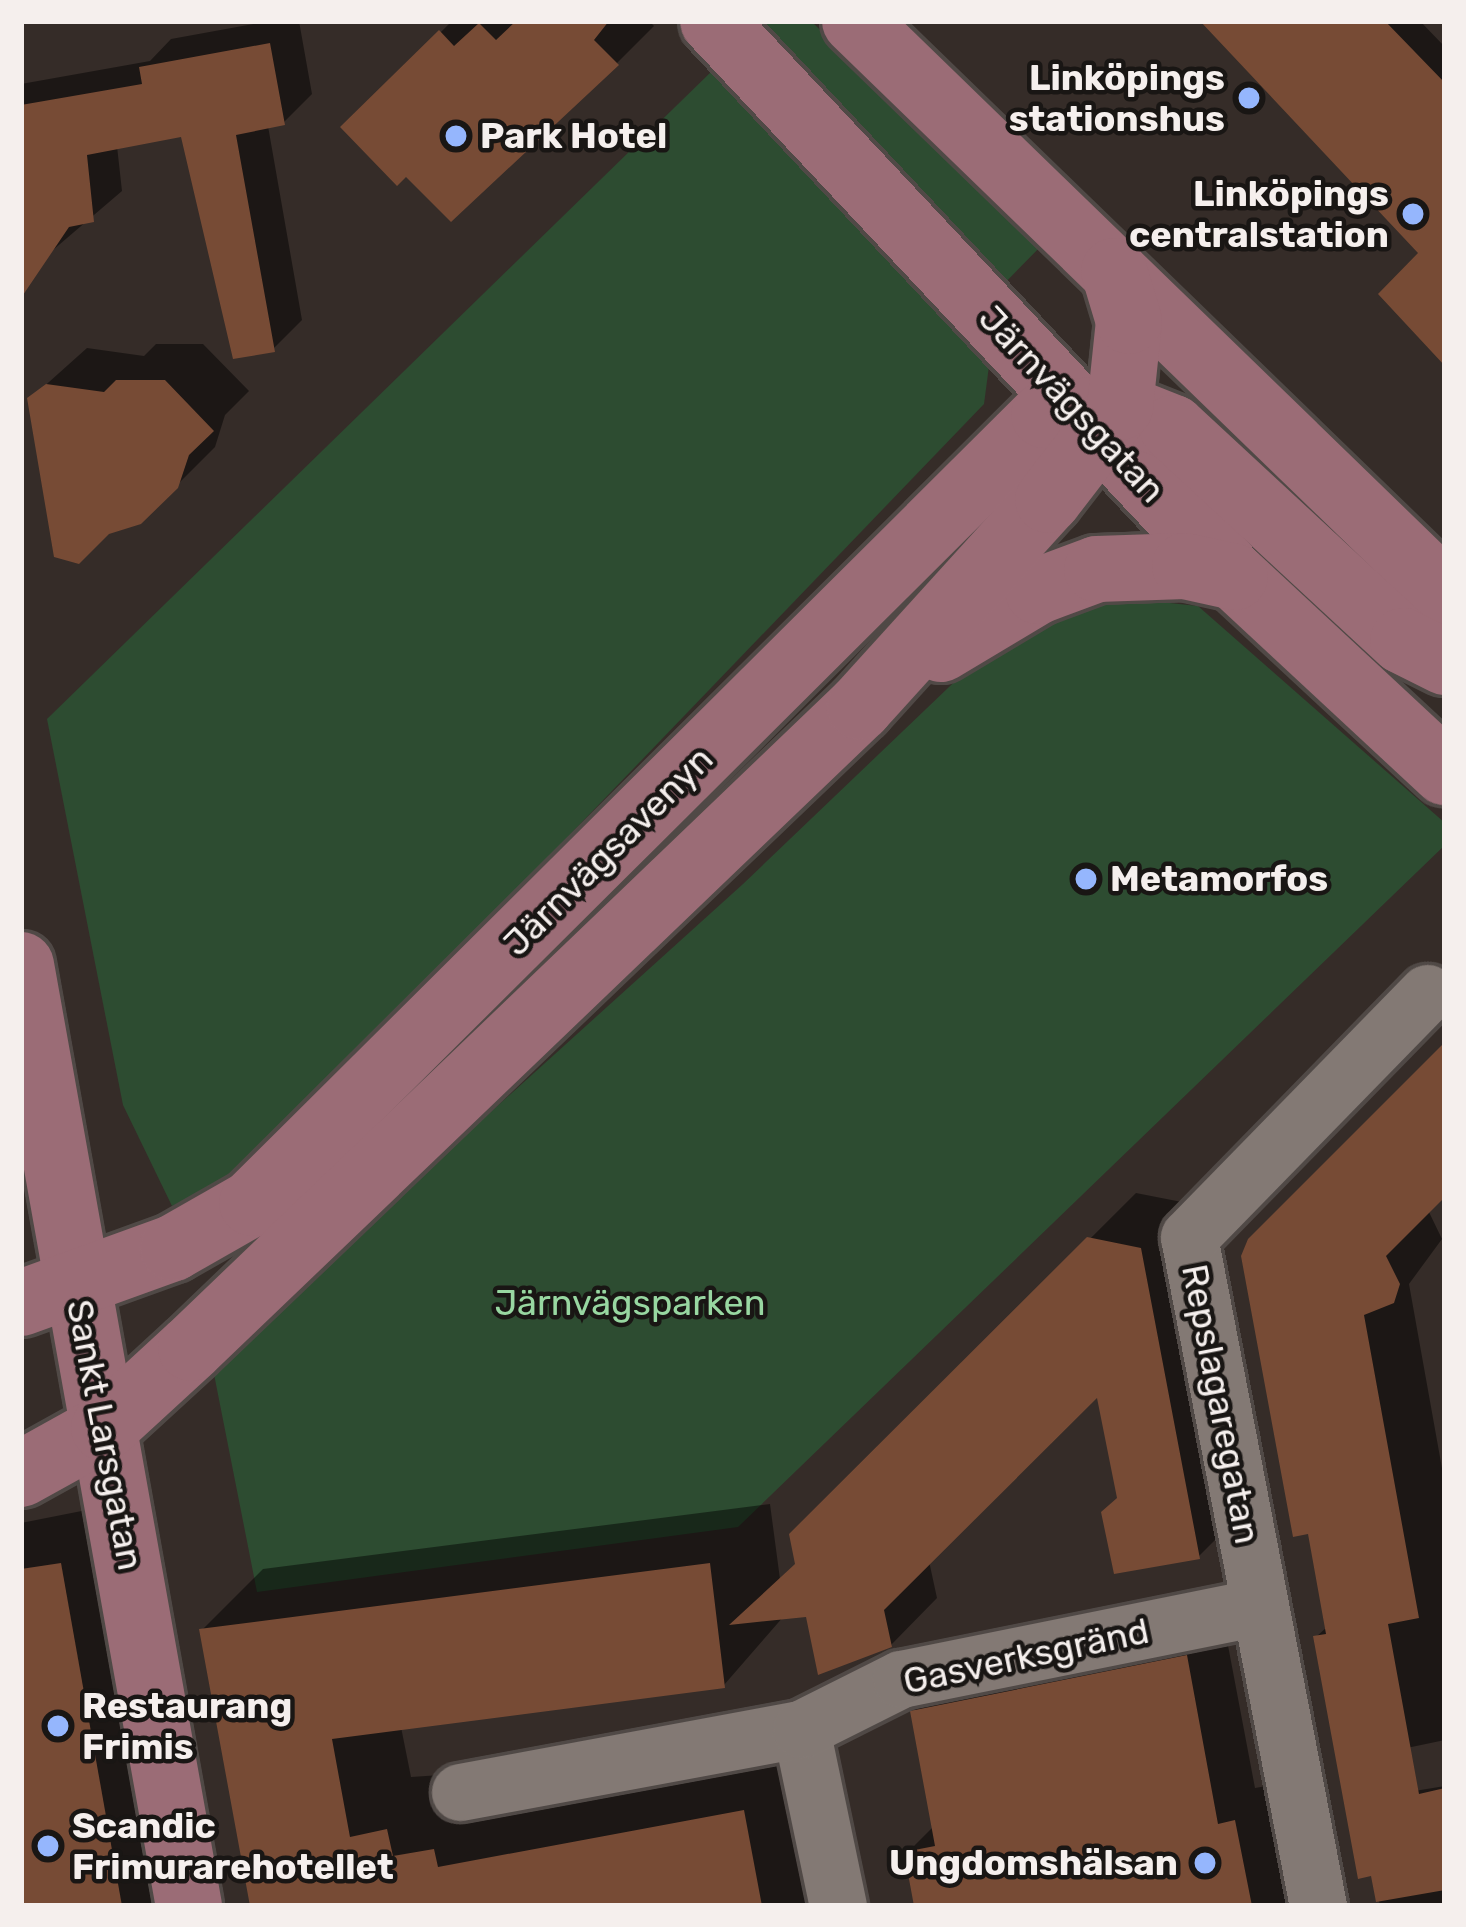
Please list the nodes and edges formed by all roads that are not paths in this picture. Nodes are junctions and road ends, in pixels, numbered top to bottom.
1 (713, 21) edge
2 (855, 21) edge
3 (1114, 271) junction
4 (1098, 418) junction
5 (1235, 577) junction
6 (1445, 593) edge
7 (1445, 662) edge
8 (860, 706) junction
9 (1445, 772) edge
10 (21, 965) edge
11 (1426, 993) dead end
12 (50, 1295) edge
13 (104, 1428) junction
14 (21, 1474) edge
15 (1259, 1606) junction
16 (801, 1729) junction
17 (460, 1792) dead end
18 (189, 1906) edge
19 (838, 1906) edge
20 (1318, 1906) edge

1 - 4 main road, Järnvägsgatan
2 - 3 main road
3 - 4 main road
3 - 6 main road
4 - 5 main road, Järnvägsgatan
4 - 7 main road, Järnvägsgatan
4 - 8 main road, Järnvägsavenyn
4 - 12 main road, Järnvägsavenyn
5 - 8 main road, Järnvägsavenyn
5 - 9 main road, Järnvägsgatan
8 - 13 main road, Järnvägsavenyn
10 - 12 main road, Sankt Larsgatan
11 - 15 street, Repslagaregatan
12 - 13 main road, Sankt Larsgatan
13 - 14 main road, Järnvägsavenyn
13 - 18 main road, Sankt Larsgatan
15 - 16 street, Gasverksgränd
15 - 20 street, Repslagaregatan
16 - 17 street, Gasverksgränd
16 - 19 street

